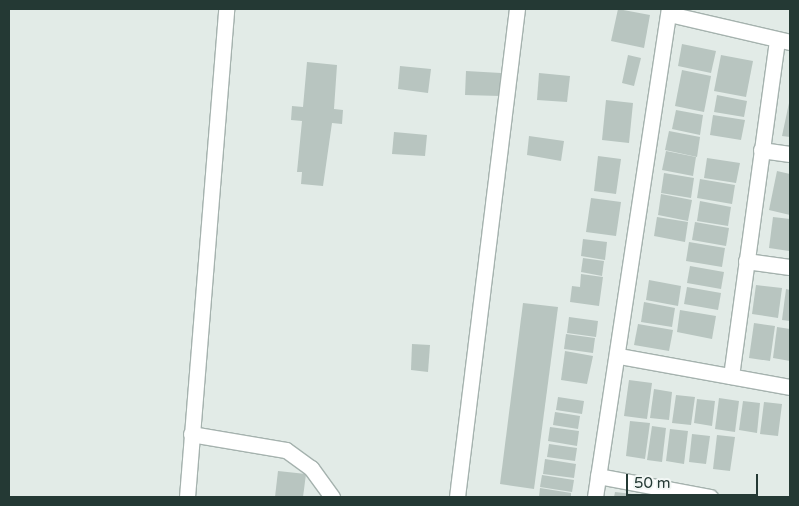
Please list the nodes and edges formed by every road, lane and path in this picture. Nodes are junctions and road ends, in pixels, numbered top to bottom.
1 (226, 9) edge
2 (517, 9) edge
3 (669, 11) edge
4 (784, 41) edge
5 (761, 150) junction
6 (790, 154) edge
7 (746, 261) junction
8 (790, 267) edge
9 (619, 356) junction
10 (731, 376) junction
11 (790, 387) edge
12 (191, 434) junction
13 (598, 476) junction
14 (320, 490) edge
15 (187, 497) edge
16 (332, 497) edge
17 (457, 497) edge
18 (595, 497) edge
19 (710, 497) edge

1 - 12 street
2 - 17 street
3 - 4 street
3 - 9 street
4 - 5 street
5 - 6 street
5 - 7 street
7 - 8 street
7 - 10 street
9 - 10 street
9 - 13 street
10 - 11 street
12 - 14 street
12 - 15 street
13 - 18 street
13 - 19 street
14 - 16 street

